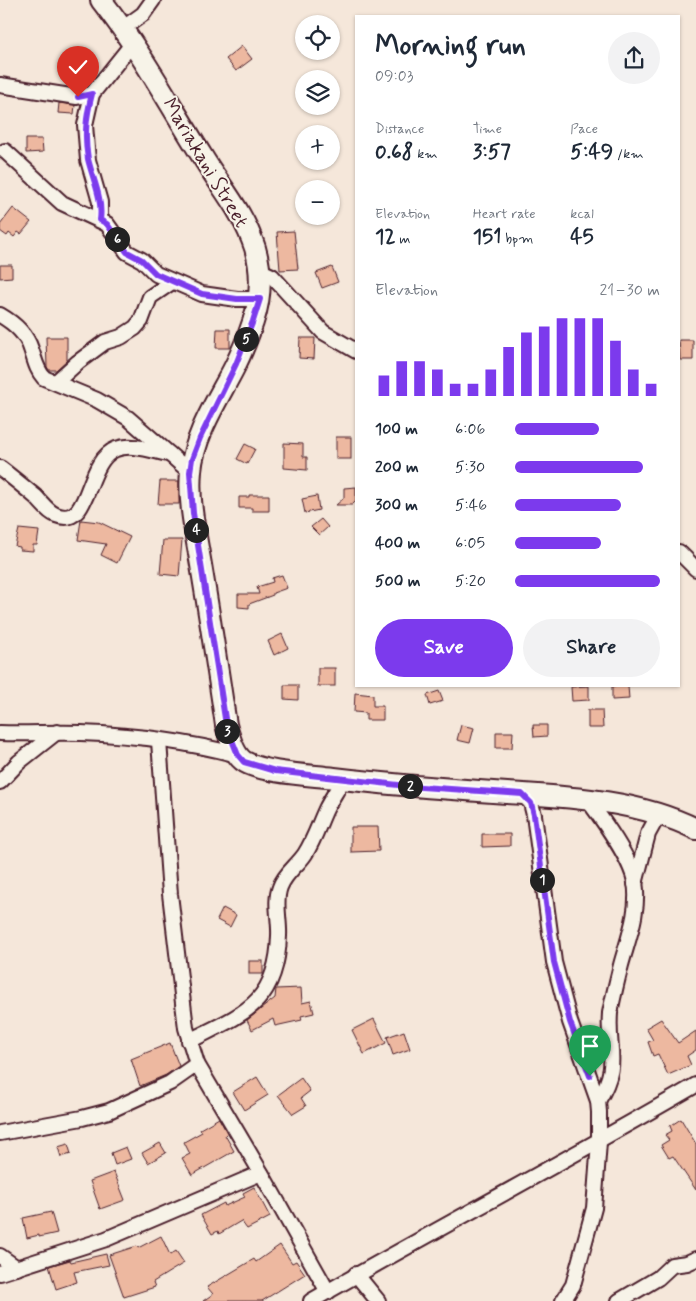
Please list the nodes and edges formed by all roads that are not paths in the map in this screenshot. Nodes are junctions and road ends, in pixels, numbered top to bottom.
1 (100, 0) edge
2 (153, 0) edge
3 (127, 37) junction
4 (0, 85) edge
5 (92, 94) junction
6 (6, 152) dead end
7 (100, 220) junction
8 (259, 270) junction
9 (172, 282) junction
10 (260, 299) junction
11 (0, 314) edge
12 (355, 350) edge
13 (56, 382) junction
14 (170, 454) junction
15 (0, 468) edge
16 (190, 472) junction
17 (680, 553) edge
18 (696, 569) edge
19 (57, 732) junction
20 (0, 733) edge
21 (159, 741) junction
22 (238, 755) junction
23 (343, 779) junction
24 (0, 782) edge
25 (522, 794) junction
26 (588, 800) junction
27 (659, 814) junction
28 (696, 828) edge
29 (635, 884) junction
30 (190, 1041) junction
31 (197, 1064) junction
32 (696, 1085) edge
33 (598, 1101) junction
34 (0, 1132) edge
35 (599, 1142) junction
36 (261, 1173) junction
37 (0, 1256) edge
38 (696, 1259) edge
39 (17, 1268) junction
40 (0, 1273) edge
41 (356, 1274) junction
42 (328, 1292) junction
43 (311, 1301) edge
44 (378, 1301) edge
45 (563, 1301) edge
46 (619, 1301) edge

1 - 3 street, Mariakani Street
2 - 3 street
3 - 5 street
3 - 8 street, Mariakani Street
4 - 5 street
5 - 7 street
6 - 7 street
7 - 9 street
8 - 10 street, Mariakani Street
8 - 12 street
9 - 10 street
9 - 13 street
10 - 16 street, Mariakani Street
11 - 13 street
13 - 14 street
14 - 15 street
14 - 16 street
16 - 22 street, Mariakani Street
17 - 18 street
19 - 20 street
19 - 21 street
19 - 24 street
21 - 22 street
21 - 30 street
22 - 23 street
23 - 25 street
23 - 30 street
25 - 26 street
25 - 33 street
26 - 27 street
26 - 29 street
27 - 28 street
27 - 29 street
29 - 33 street
30 - 31 street
31 - 34 street
31 - 36 street
32 - 35 street
33 - 35 street
35 - 41 street
35 - 45 street
36 - 39 street
36 - 42 street
37 - 39 street
38 - 46 street
39 - 40 street
41 - 42 street
41 - 44 street
42 - 43 street

